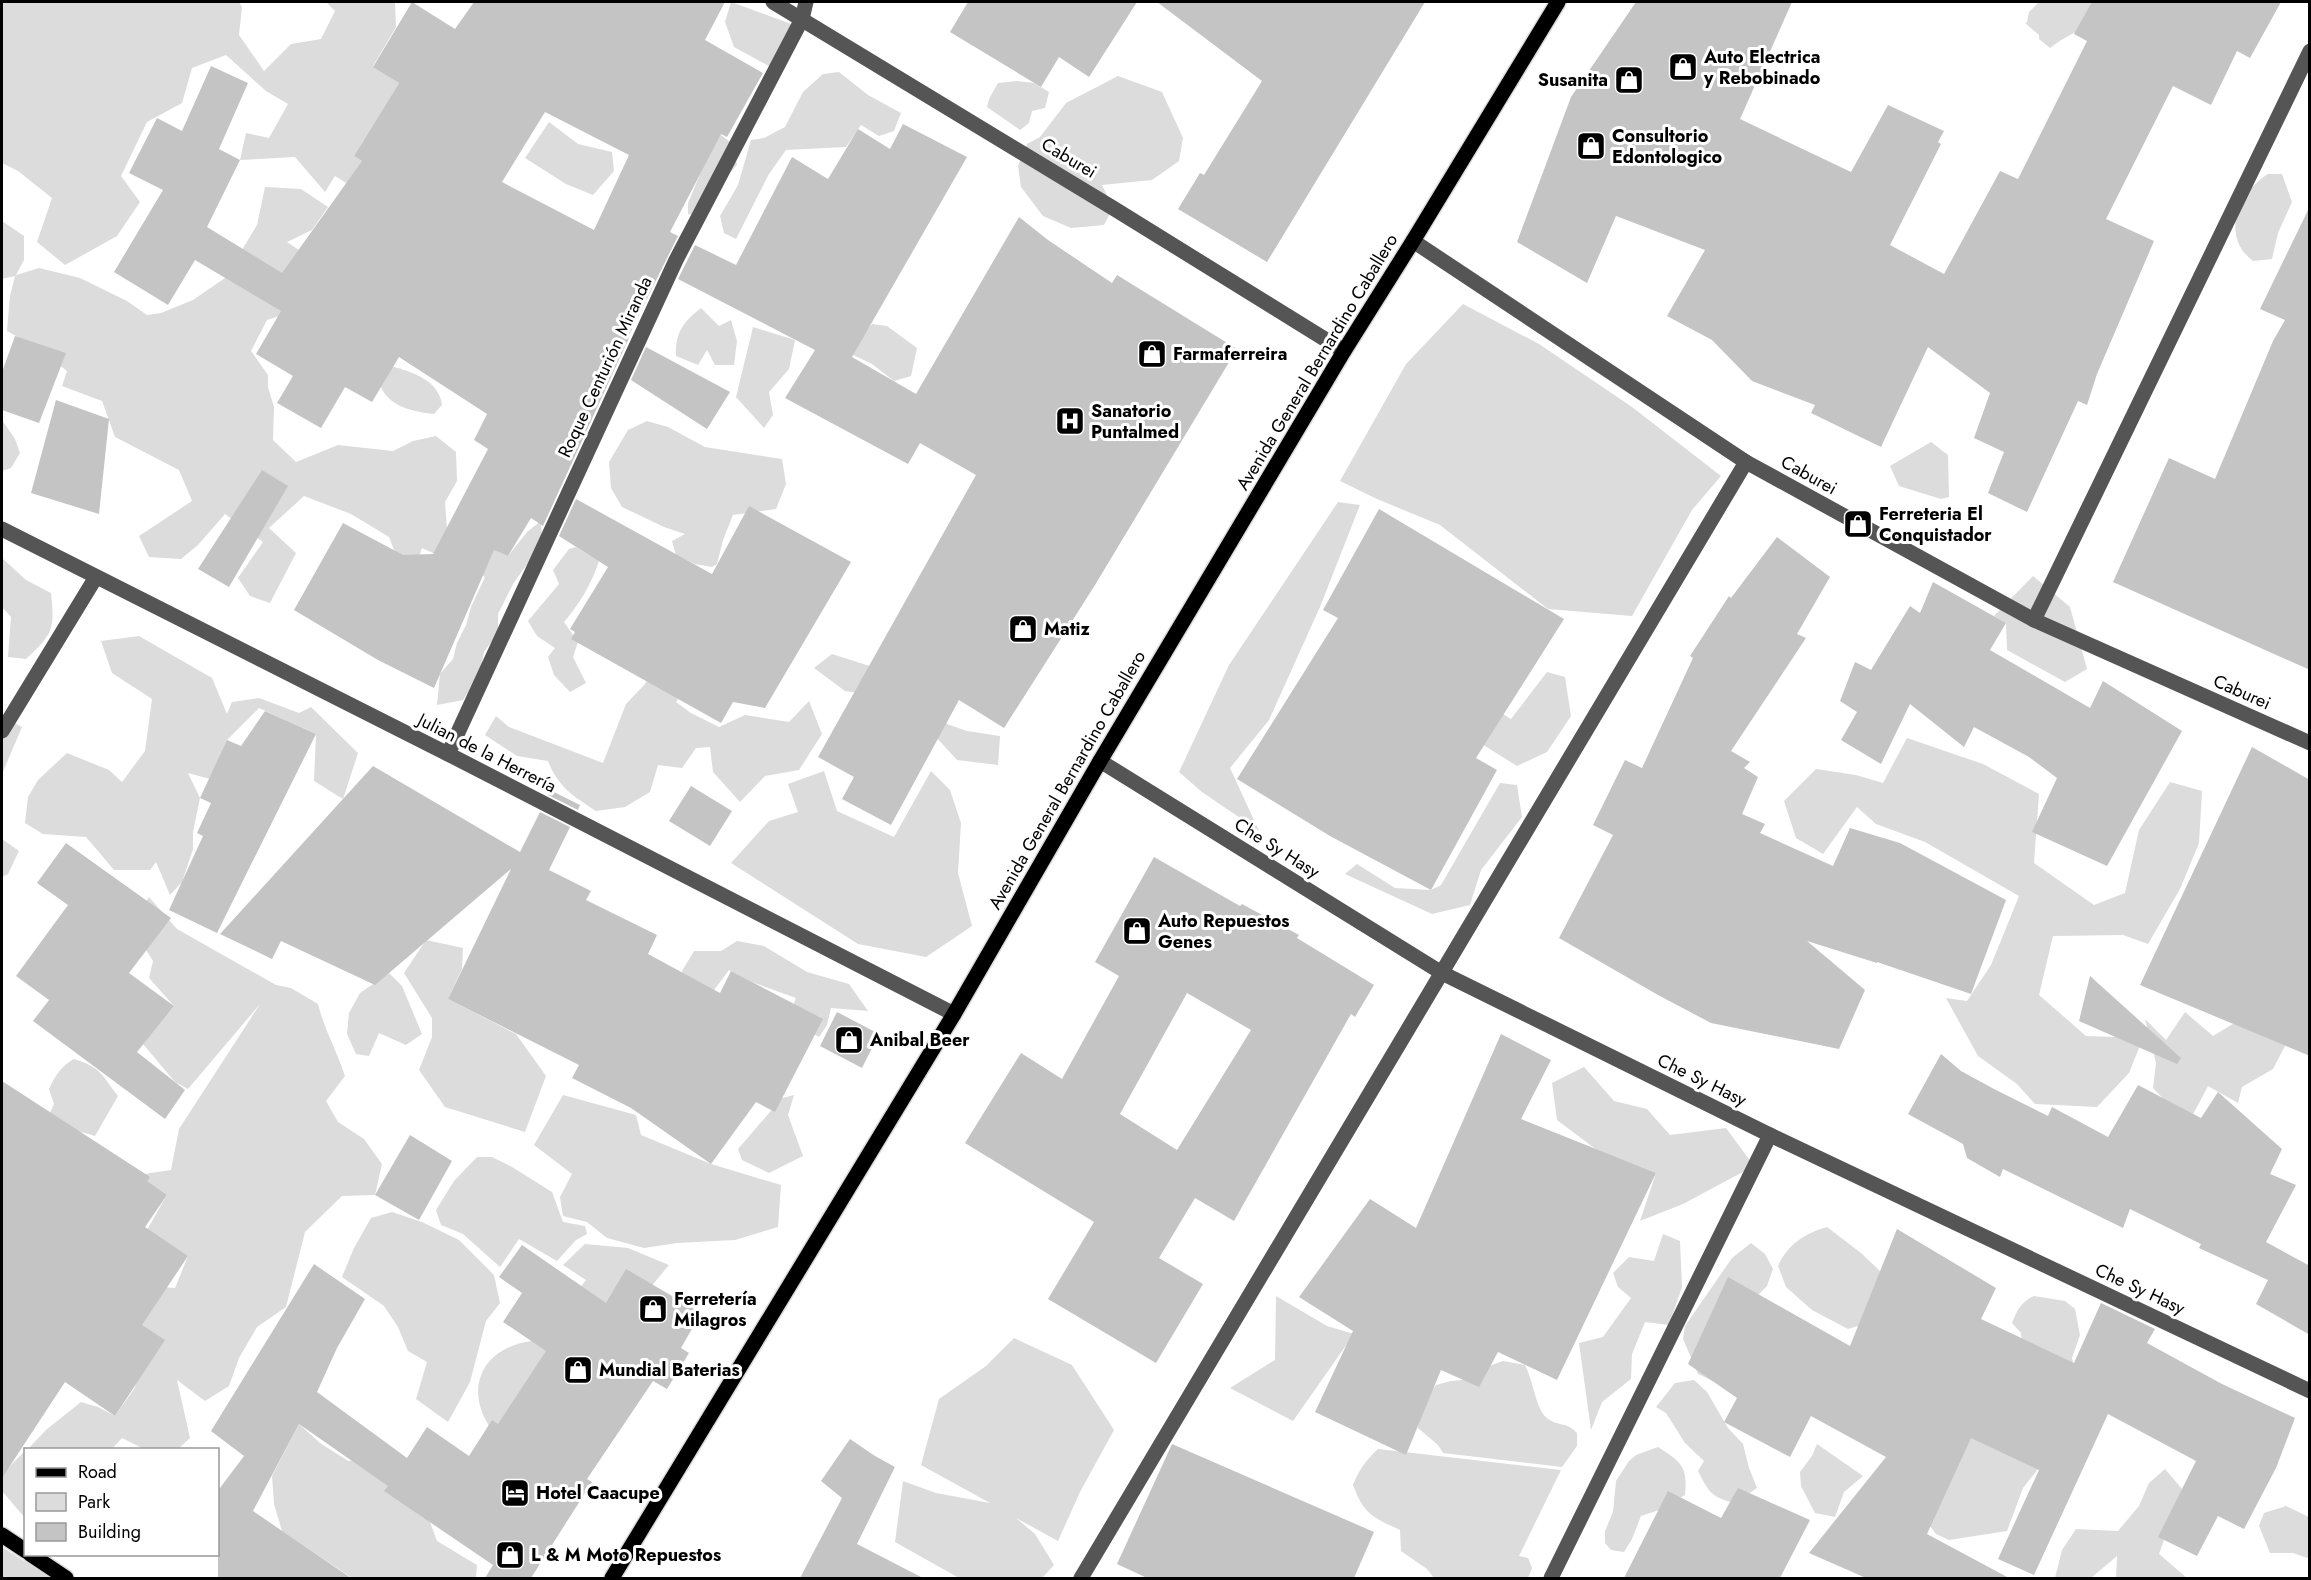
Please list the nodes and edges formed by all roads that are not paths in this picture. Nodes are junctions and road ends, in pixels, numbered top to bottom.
1 (773, 2) edge
2 (806, 2) edge
3 (1558, 2) edge
4 (802, 19) junction
5 (2310, 51) edge
6 (1413, 241) junction
7 (1344, 351) junction
8 (1746, 462) junction
9 (2, 529) edge
10 (96, 577) junction
11 (2034, 620) junction
12 (2, 731) edge
13 (2310, 743) edge
14 (448, 754) junction
15 (1100, 761) junction
16 (1442, 973) junction
17 (954, 1014) junction
18 (1770, 1135) junction
19 (2310, 1391) edge
20 (2, 1535) edge
21 (24, 1550) edge
22 (33, 1556) edge
23 (66, 1578) edge
24 (612, 1578) edge
25 (1081, 1578) edge
26 (1551, 1578) edge

1 - 4 street, Caburei
2 - 4 street, Roque Centurión Miranda
3 - 6 main road, Avenida General Bernardino Caballero
4 - 7 street, Caburei
4 - 14 street, Roque Centurión Miranda
5 - 11 street
6 - 7 main road, Avenida General Bernardino Caballero
6 - 8 street, Caburei
7 - 15 main road, Avenida General Bernardino Caballero
8 - 11 street, Caburei
8 - 16 street
9 - 10 street, Julian de la Herrería
10 - 12 street
10 - 14 street, Julian de la Herrería
11 - 13 street, Caburei
14 - 17 street, Julian de la Herrería
15 - 16 street, Che Sy Hasy
15 - 17 main road, Avenida General Bernardino Caballero
16 - 18 street, Che Sy Hasy
16 - 25 street
17 - 24 main road, Avenida General Bernardino Caballero
18 - 19 street, Che Sy Hasy
18 - 26 street
20 - 21 main road
22 - 23 main road

